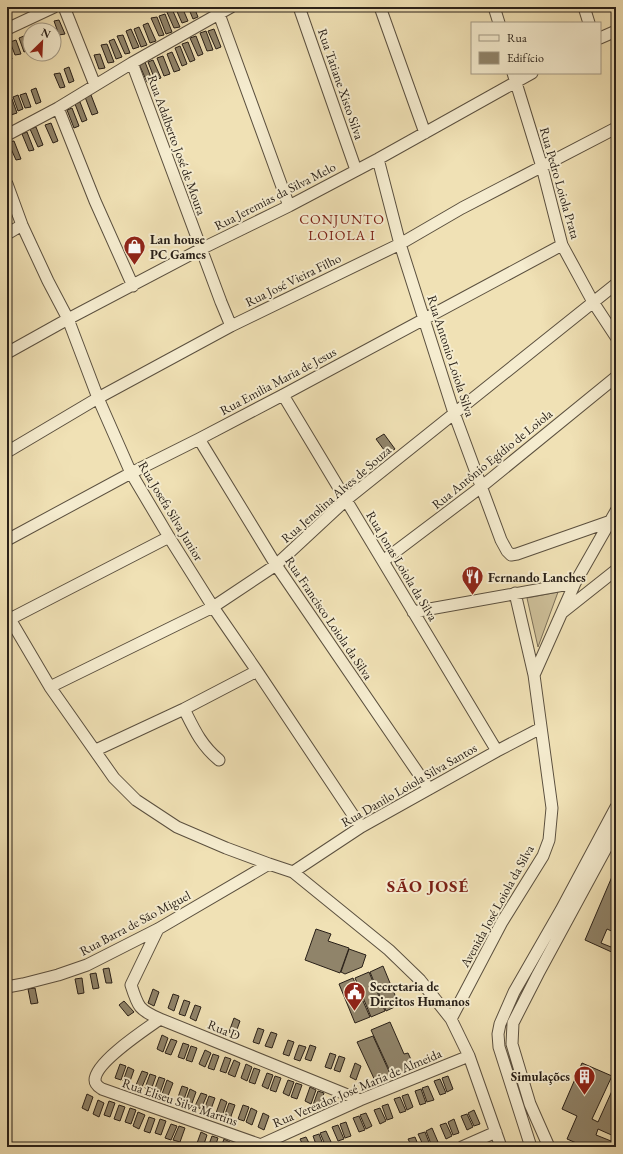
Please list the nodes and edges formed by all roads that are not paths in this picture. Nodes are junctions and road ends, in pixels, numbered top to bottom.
1 (54, 7) edge
2 (64, 7) edge
3 (231, 7) edge
4 (299, 7) edge
5 (380, 7) edge
6 (494, 7) edge
7 (584, 7) edge
8 (219, 14) junction
9 (499, 22) edge
10 (589, 22) edge
11 (7, 29) edge
12 (616, 31) edge
13 (601, 38) edge
14 (132, 63) junction
15 (528, 74) edge
16 (515, 77) edge
17 (95, 85) junction
18 (58, 108) junction
19 (616, 128) edge
20 (425, 133) junction
21 (7, 135) edge
22 (378, 159) junction
23 (542, 167) junction
24 (356, 170) junction
25 (7, 184) edge
26 (289, 206) junction
27 (22, 225) junction
28 (7, 234) edge
29 (400, 244) junction
30 (562, 245) junction
31 (201, 249) junction
32 (616, 284) edge
33 (133, 286) junction
34 (593, 302) junction
35 (68, 319) junction
36 (425, 319) junction
37 (231, 326) junction
38 (616, 337) edge
39 (7, 353) edge
40 (616, 377) edge
41 (283, 395) junction
42 (98, 398) junction
43 (454, 413) junction
44 (199, 439) junction
45 (7, 452) edge
46 (131, 473) junction
47 (481, 487) junction
48 (346, 500) junction
49 (616, 511) edge
50 (611, 521) junction
51 (169, 537) junction
52 (7, 540) edge
53 (384, 562) junction
54 (276, 565) junction
55 (616, 570) edge
56 (575, 583) junction
57 (515, 593) junction
58 (213, 607) junction
59 (413, 612) junction
60 (561, 614) junction
61 (8, 617) edge
62 (258, 671) junction
63 (534, 675) junction
64 (50, 687) junction
65 (184, 709) junction
66 (541, 728) junction
67 (96, 750) junction
68 (497, 751) junction
69 (219, 760) dead end
70 (429, 789) junction
71 (616, 807) edge
72 (361, 827) junction
73 (616, 830) edge
74 (269, 864) junction
75 (293, 872) junction
76 (158, 929) junction
77 (7, 987) edge
78 (160, 1019) junction
79 (451, 1019) junction
80 (469, 1056) junction
81 (360, 1100) junction
82 (496, 1132) junction
83 (259, 1146) edge
84 (462, 1147) edge
85 (501, 1147) edge
86 (531, 1147) edge
87 (549, 1147) edge

1 - 11 street
2 - 17 street
3 - 8 street
4 - 24 street, Rua Tatiane Xisto Silva
5 - 20 street
6 - 9 street
7 - 10 street
8 - 14 street
8 - 26 street
12 - 13 street
14 - 17 street
14 - 31 street, Rua Adalberto José de Moura
15 - 16 street, Rua Jeremias da Silva Melo
16 - 20 street, Rua Jeremias da Silva Melo
16 - 23 street, Rua Pedro Loiola Prata
17 - 18 street
18 - 21 street
18 - 33 street
19 - 23 street, Rua José Vieira Filho
20 - 22 street, Rua Jeremias da Silva Melo
22 - 24 street, Rua Jeremias da Silva Melo
22 - 29 street, Rua Antonio Loiola Silva
23 - 29 street, Rua José Vieira Filho
23 - 30 street, Rua Pedro Loiola Prata
24 - 26 street, Rua Jeremias da Silva Melo
25 - 27 street, Rua Josefa Silva Junior
26 - 31 street, Rua Jeremias da Silva Melo
27 - 28 street
27 - 35 street, Rua Josefa Silva Junior
29 - 36 street, Rua Antonio Loiola Silva
29 - 37 street, Rua José Vieira Filho
30 - 34 street, Rua Pedro Loiola Prata
30 - 36 street, Rua Emilia Maria de Jesus
31 - 33 street, Rua Jeremias da Silva Melo
31 - 37 street, Rua Adalberto José de Moura
32 - 34 street, Rua Jenolina Alves de Souza
33 - 35 street, Rua Jeremias da Silva Melo
34 - 38 street, Rua Pedro Loiola Prata
34 - 43 street, Rua Jenolina Alves de Souza
35 - 39 street, Rua Jeremias da Silva Melo
35 - 42 street, Rua Josefa Silva Junior
36 - 41 street, Rua Emilia Maria de Jesus
36 - 43 street, Rua Antonio Loiola Silva
37 - 42 street, Rua José Vieira Filho
40 - 47 street, Rua Antônio Egídio de Loiola
41 - 44 street, Rua Emilia Maria de Jesus
41 - 48 street, Rua Jonas Loiola da Silva
42 - 45 street, Rua José Vieira Filho
42 - 46 street, Rua Josefa Silva Junior
43 - 47 street, Rua Antonio Loiola Silva
43 - 48 street, Rua Jenolina Alves de Souza
44 - 46 street, Rua Emilia Maria de Jesus
44 - 54 street, Rua Francisco Loiola da Silva
46 - 51 street, Rua Josefa Silva Junior
46 - 52 street, Rua Emilia Maria de Jesus
47 - 50 street, Rua Antonio Loiola Silva
47 - 53 street, Rua Antônio Egídio de Loiola
48 - 53 street, Rua Jonas Loiola da Silva
48 - 54 street, Rua Jenolina Alves de Souza
49 - 50 street
50 - 56 street
51 - 58 street, Rua Josefa Silva Junior
51 - 61 street
53 - 59 street, Rua Jonas Loiola da Silva
54 - 58 street, Rua Jenolina Alves de Souza
54 - 70 street, Rua Francisco Loiola da Silva
55 - 60 street
56 - 57 street
56 - 60 street
57 - 59 street
57 - 63 street, Avenida José Loiola da Silva
58 - 62 street, Rua Josefa Silva Junior
58 - 64 street, Rua Jenolina Alves de Souza
59 - 68 street, Rua Jonas Loiola da Silva
60 - 63 street
61 - 64 street
62 - 65 street
62 - 72 street, Rua Josefa Silva Junior
63 - 66 street, Avenida José Loiola da Silva
64 - 67 street
65 - 67 street
65 - 69 street
66 - 68 street, Rua Danilo Loiola Silva Santos
66 - 79 street, Avenida José Loiola da Silva
67 - 74 street
68 - 70 street, Rua Danilo Loiola Silva Santos
70 - 72 street, Rua Danilo Loiola Silva Santos
71 - 86 street
72 - 75 street, Rua Danilo Loiola Silva Santos
73 - 87 street
74 - 75 street
74 - 76 street, Rua Barra de São Miguel
75 - 79 street
76 - 77 street, Rua Barra de São Miguel
76 - 78 street, Rua D
78 - 81 street, Rua D
78 - 83 street, Rua Eliseu Silva Martins
79 - 80 street
80 - 81 street, Rua Vereador José Maria de Almeida
80 - 82 street
81 - 83 street, Rua Vereador José Maria de Almeida
82 - 84 street
82 - 85 street

